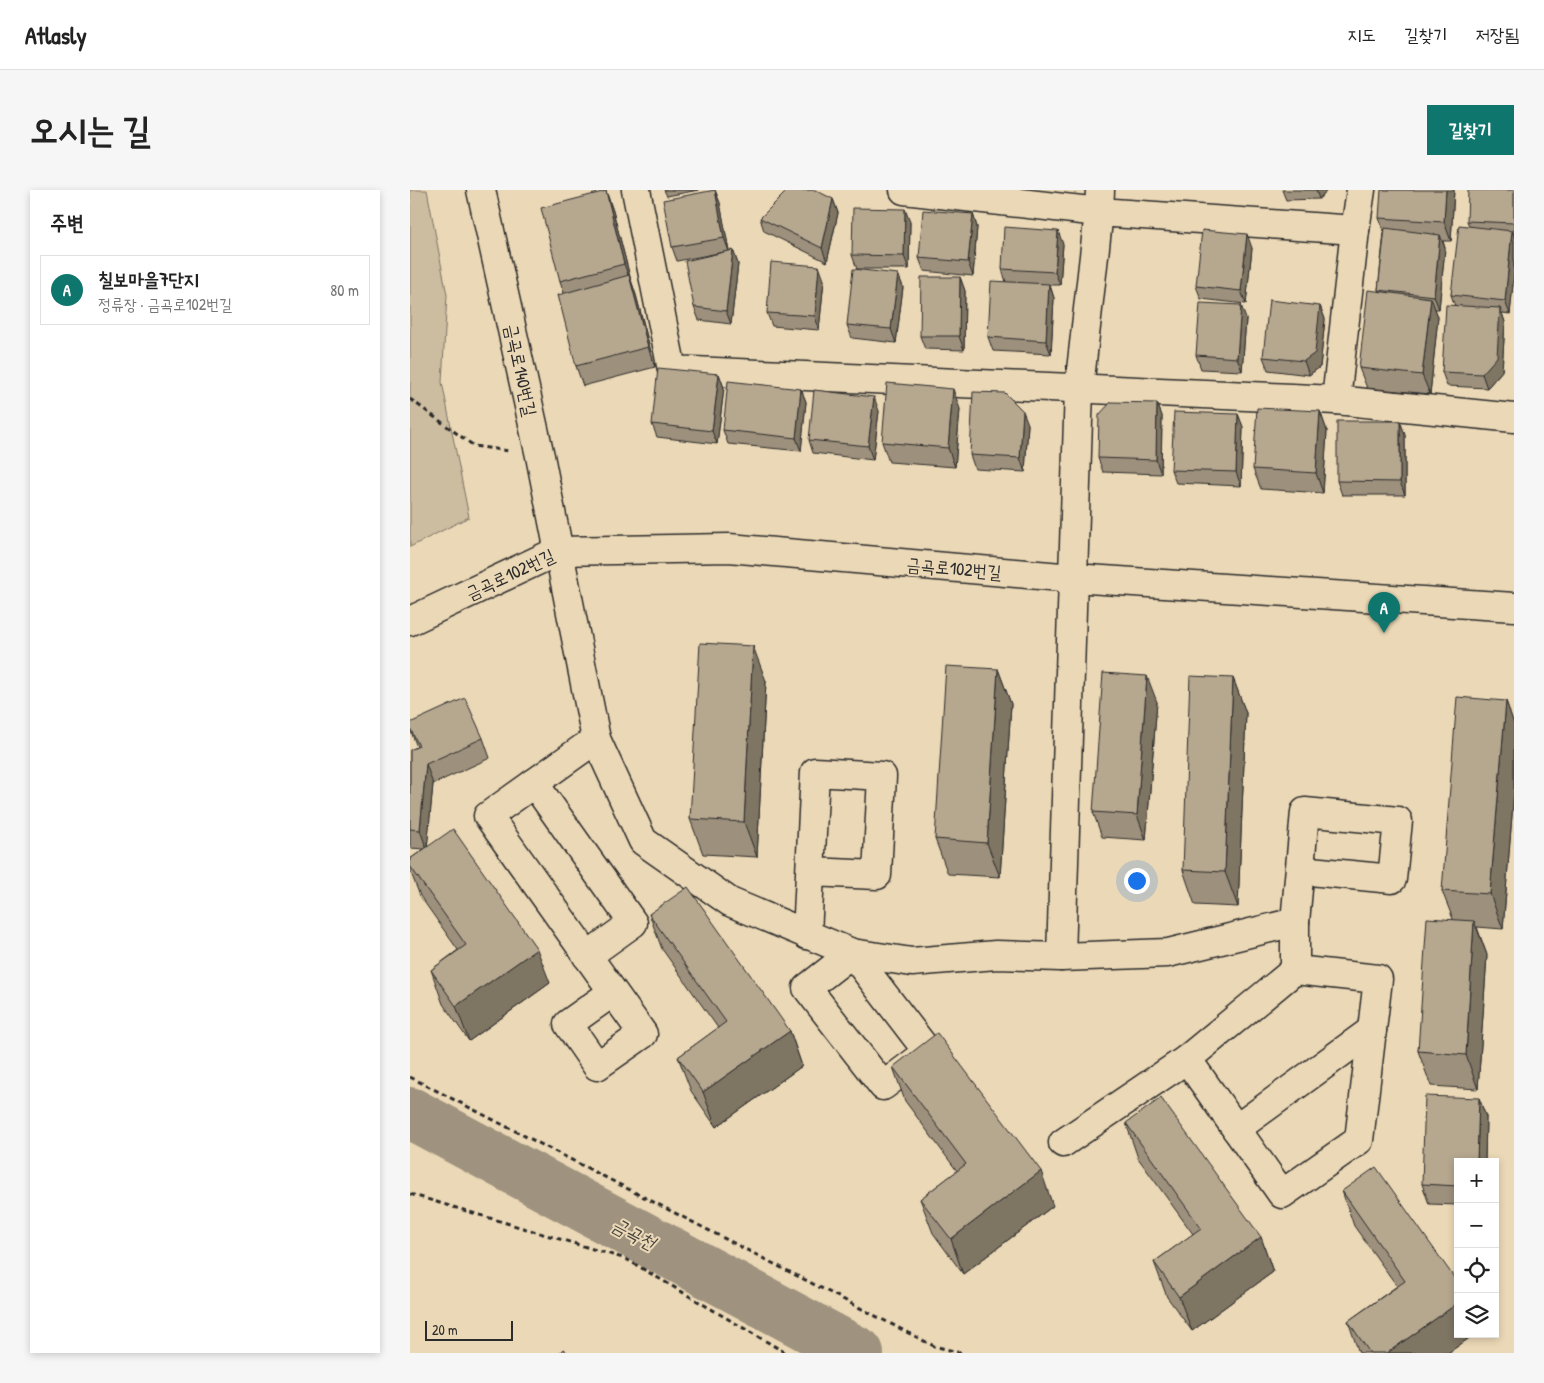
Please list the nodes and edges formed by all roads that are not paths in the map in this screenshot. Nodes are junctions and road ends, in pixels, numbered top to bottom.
1 (481, 190) edge
2 (636, 190) edge
3 (904, 190) edge
4 (1361, 190) edge
5 (1099, 201) edge
6 (1355, 230) junction
7 (1079, 388) junction
8 (1336, 400) junction
9 (1514, 418) edge
10 (558, 551) junction
11 (1073, 578) junction
12 (1514, 607) edge
13 (410, 621) edge
14 (596, 740) junction
15 (534, 783) junction
16 (1300, 870) dead end
17 (811, 872) dead end
18 (1295, 922) junction
19 (808, 935) junction
20 (852, 953) junction
21 (587, 956) junction
22 (1061, 957) junction
23 (1295, 970) junction
24 (613, 992) dead end
25 (1372, 1030) junction
26 (1187, 1059) junction
27 (1236, 1129) junction
28 (1063, 1143) dead end

1 - 10 street, 금곡로140번길
2 - 7 street
3 - 5 street
4 - 6 street
5 - 6 street
5 - 7 street
6 - 8 street
7 - 8 street
7 - 11 street
8 - 9 street
10 - 11 street, 금곡로102번길
10 - 13 street, 금곡로102번길
10 - 14 street, 금곡로140번길
11 - 12 street, 금곡로102번길
11 - 22 street
14 - 15 street
14 - 19 street, 금곡로140번길
15 - 21 street
15 - 21 street
16 - 18 street
17 - 19 street
18 - 22 street, 금곡로140번길
18 - 23 street
19 - 20 street, 금곡로140번길
20 - 20 street
20 - 22 street, 금곡로140번길
21 - 24 street
23 - 25 street
23 - 26 street
25 - 27 street
25 - 27 street
26 - 27 street
26 - 28 street

